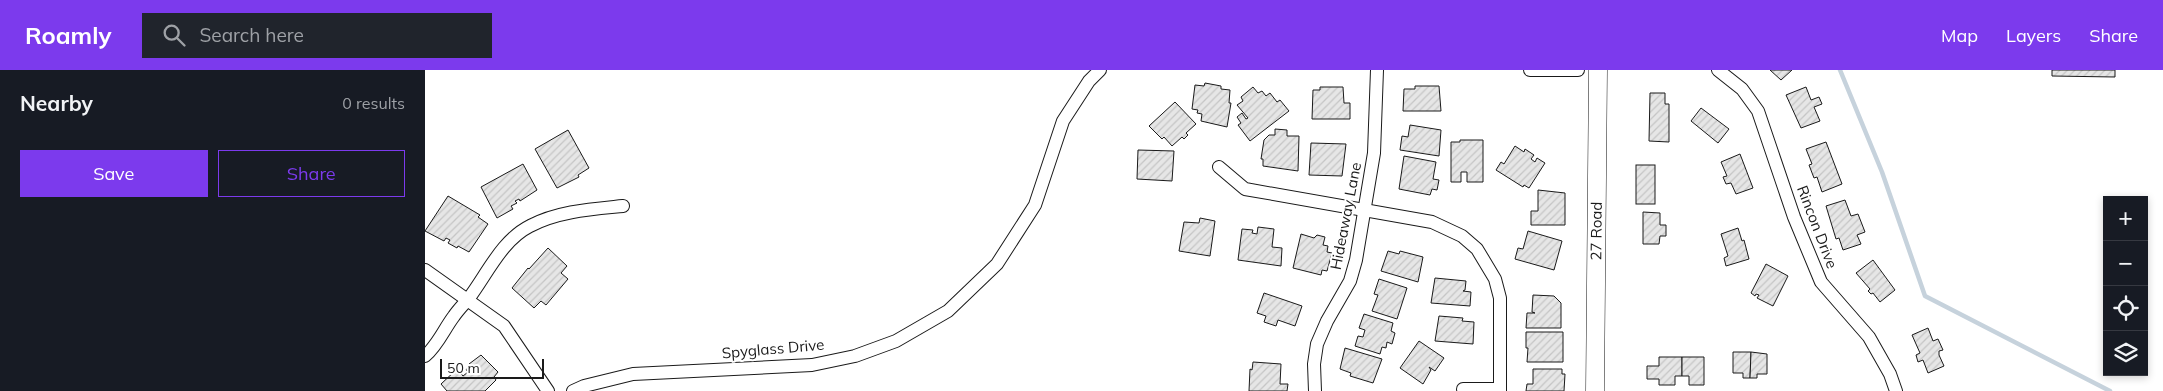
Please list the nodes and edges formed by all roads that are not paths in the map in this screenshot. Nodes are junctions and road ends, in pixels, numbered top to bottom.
1 (1100, 70) edge
2 (1377, 70) edge
3 (1530, 70) edge
4 (1578, 70) edge
5 (1597, 70) edge
6 (1718, 70) edge
7 (1219, 167) dead end
8 (623, 206) dead end
9 (1365, 209) junction
10 (425, 270) edge
11 (468, 299) junction
12 (425, 356) edge
13 (1463, 389) dead end
14 (1500, 390) edge
15 (548, 391) edge
16 (573, 391) edge
17 (1315, 391) edge
18 (1595, 391) edge
19 (1897, 391) edge

1 - 16 street, Spyglass Drive
2 - 9 street, Hideaway Lane
3 - 4 street
5 - 18 street, 27 Road
6 - 19 street, Rincon Drive
7 - 9 street
8 - 11 street
9 - 14 street
9 - 17 street, Hideaway Lane
10 - 11 street
11 - 12 street
11 - 15 street
13 - 14 street

